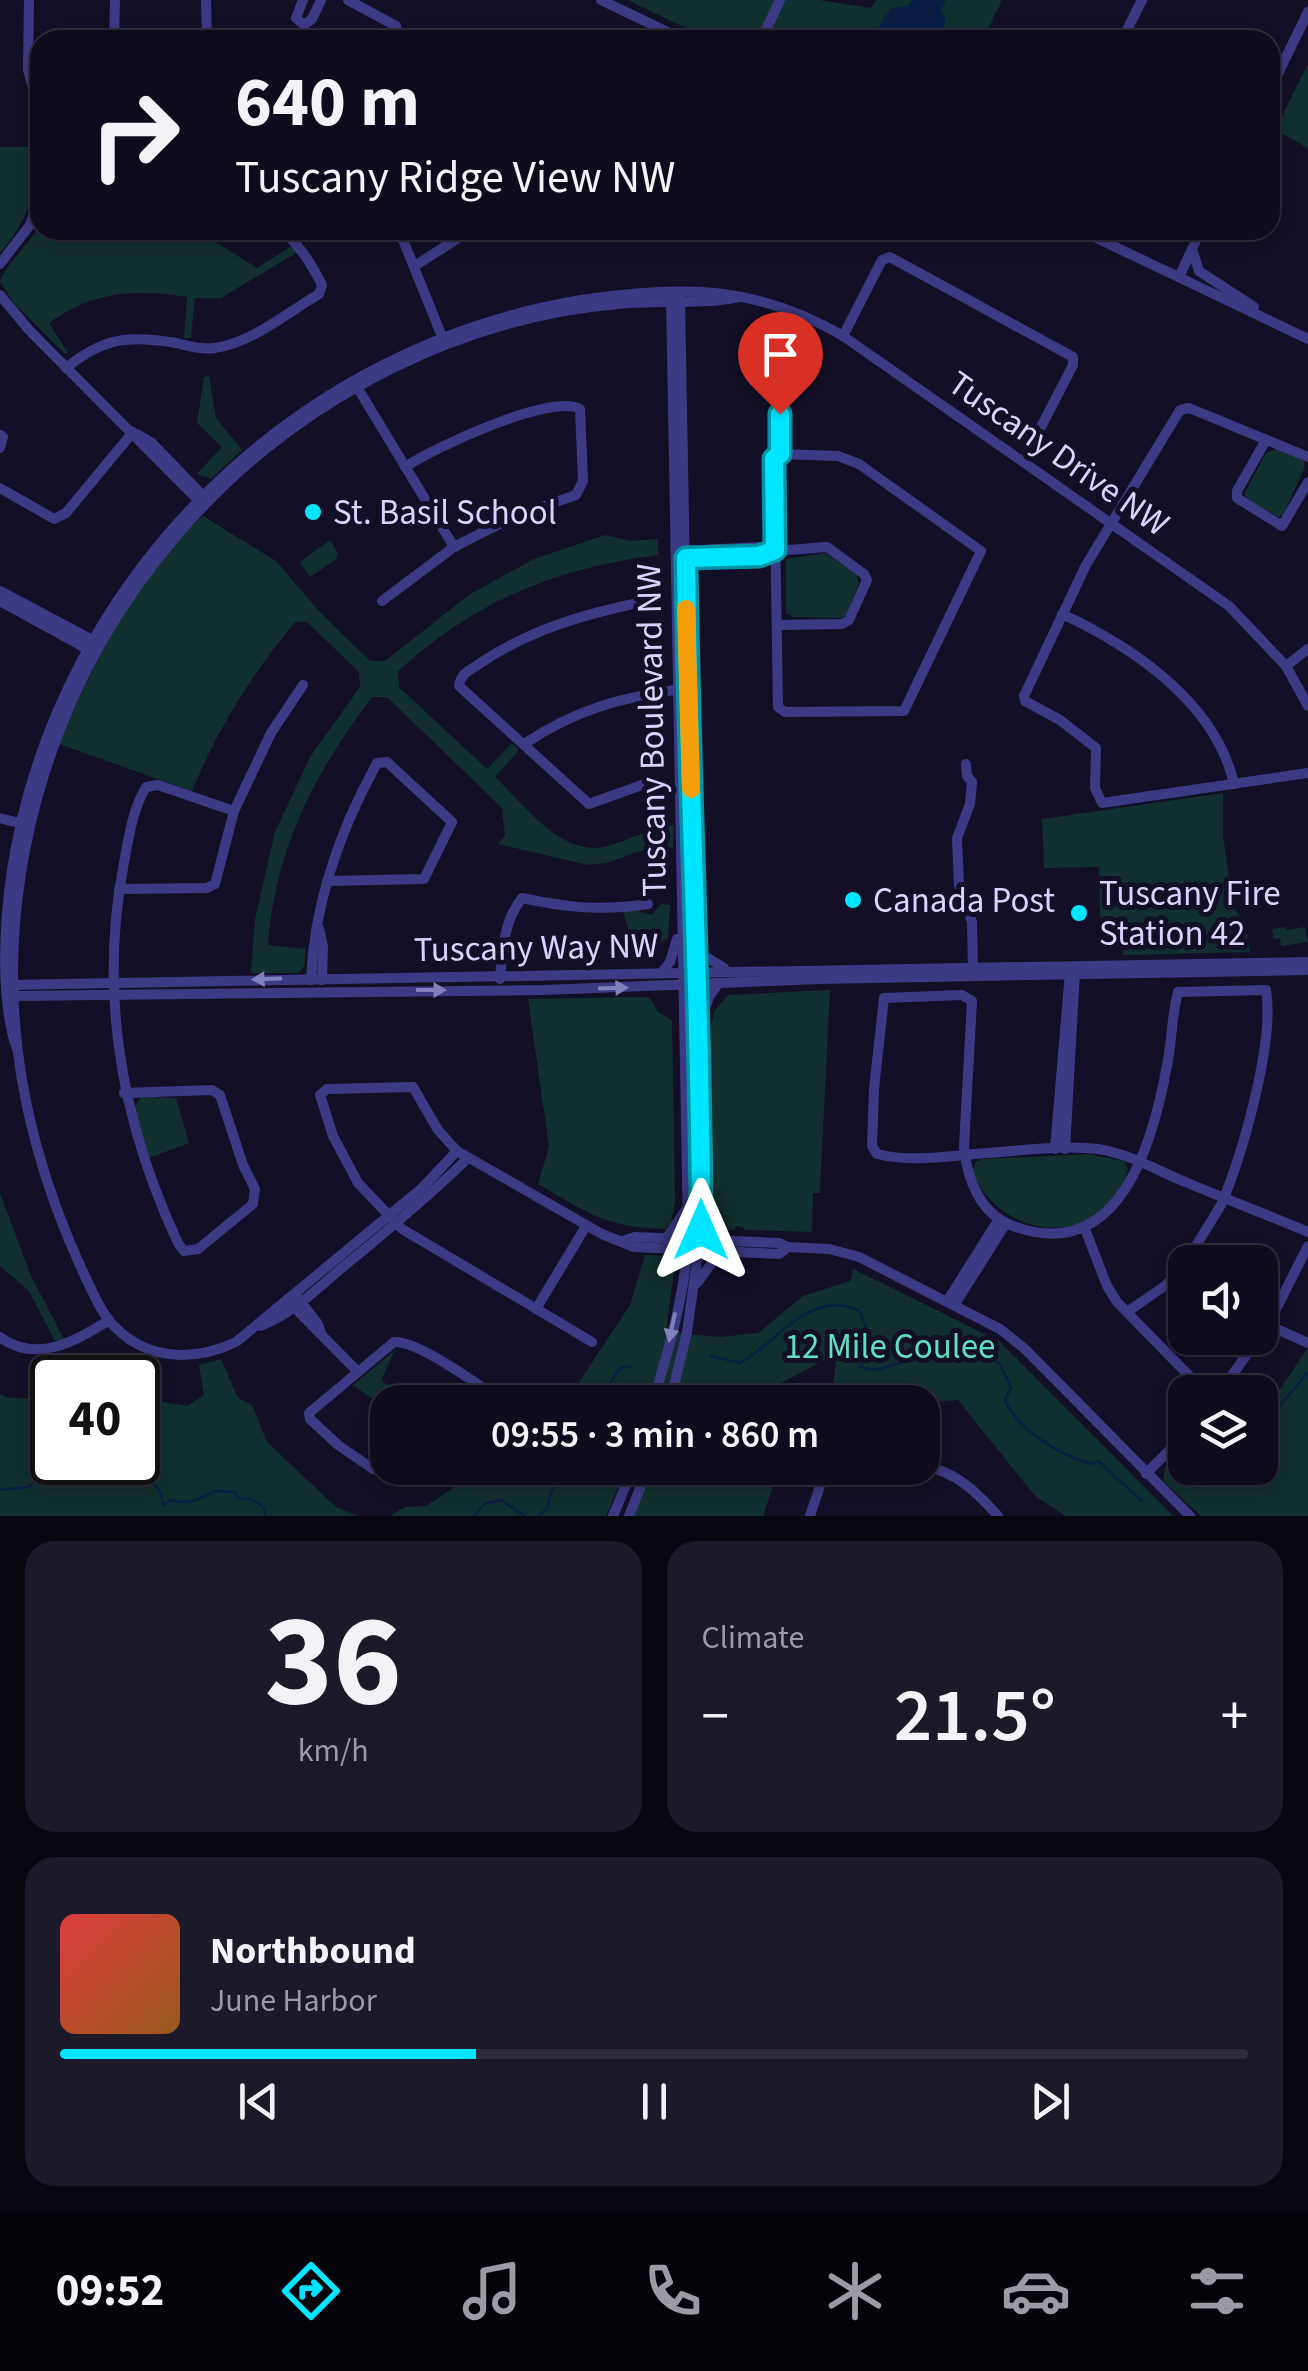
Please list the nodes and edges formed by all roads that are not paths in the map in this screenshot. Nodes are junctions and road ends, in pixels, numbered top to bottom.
1 (29, 0) edge
2 (115, 0) edge
3 (206, 0) edge
4 (302, 0) edge
5 (321, 0) edge
6 (348, 0) edge
7 (602, 0) edge
8 (780, 0) edge
9 (1142, 0) edge
10 (1308, 12) edge
11 (31, 30) edge
12 (114, 30) edge
13 (207, 30) edge
14 (397, 30) edge
15 (664, 30) edge
16 (766, 30) edge
17 (1127, 30) edge
18 (1280, 69) edge
19 (30, 225) edge
20 (293, 240) edge
21 (404, 240) edge
22 (455, 240) edge
23 (1101, 240) edge
24 (1196, 240) edge
25 (1192, 249) junction
26 (0, 264) edge
27 (416, 265) junction
28 (1178, 276) junction
29 (0, 296) edge
30 (675, 296) junction
31 (1293, 331) junction
32 (844, 336) junction
33 (1308, 339) edge
34 (443, 341) junction
35 (207, 349) junction
36 (208, 364) dead end
37 (66, 368) junction
38 (355, 383) junction
39 (780, 414) dead end
40 (133, 432) junction
41 (0, 434) edge
42 (1266, 440) junction
43 (0, 448) edge
44 (780, 454) junction
45 (1308, 457) edge
46 (1022, 462) junction
47 (404, 467) junction
48 (1308, 482) edge
49 (0, 488) edge
50 (202, 499) junction
51 (1113, 524) junction
52 (454, 547) junction
53 (775, 550) junction
54 (682, 554) junction
55 (0, 590) edge
56 (0, 601) edge
57 (382, 601) dead end
58 (643, 602) dead end
59 (1062, 614) junction
60 (778, 626) junction
61 (94, 647) junction
62 (1308, 650) edge
63 (1286, 666) junction
64 (303, 684) dead end
65 (682, 689) junction
66 (1308, 706) edge
67 (524, 744) junction
68 (966, 764) dead end
69 (1308, 774) edge
70 (650, 782) dead end
71 (1234, 784) junction
72 (234, 811) junction
73 (0, 818) edge
74 (26, 824) junction
75 (327, 882) junction
76 (119, 889) junction
77 (648, 904) dead end
78 (682, 913) junction
79 (695, 950) junction
80 (1308, 962) edge
81 (1308, 970) edge
82 (730, 971) junction
83 (973, 971) junction
84 (662, 972) junction
85 (682, 972) junction
86 (696, 972) junction
87 (1072, 972) junction
88 (500, 976) junction
89 (316, 977) junction
90 (696, 984) junction
91 (718, 984) junction
92 (648, 986) junction
93 (682, 986) junction
94 (112, 989) junction
95 (499, 990) junction
96 (6, 991) edge
97 (316, 991) junction
98 (682, 1006) junction
99 (698, 1026) junction
100 (124, 1093) junction
101 (1060, 1149) junction
102 (457, 1151) junction
103 (964, 1155) junction
104 (468, 1158) junction
105 (1139, 1162) junction
106 (1224, 1198) junction
107 (688, 1207) junction
108 (392, 1220) junction
109 (1003, 1221) junction
110 (586, 1226) junction
111 (1084, 1229) junction
112 (1308, 1232) edge
113 (666, 1239) junction
114 (622, 1241) junction
115 (1199, 1245) edge
116 (694, 1246) junction
117 (1308, 1246) edge
118 (788, 1247) junction
119 (720, 1252) junction
120 (1168, 1283) edge
121 (695, 1285) junction
122 (294, 1301) junction
123 (951, 1302) junction
124 (1278, 1304) edge
125 (536, 1309) junction
126 (1127, 1312) junction
127 (109, 1320) junction
128 (1278, 1329) edge
129 (0, 1337) edge
130 (592, 1342) dead end
131 (1308, 1343) edge
132 (357, 1372) junction
133 (1188, 1375) edge
134 (479, 1385) edge
135 (658, 1385) edge
136 (674, 1385) edge
137 (1168, 1451) edge
138 (370, 1466) edge
139 (940, 1472) edge
140 (1146, 1474) junction
141 (625, 1485) edge
142 (641, 1485) edge
143 (820, 1485) edge
144 (613, 1516) edge
145 (628, 1516) edge
146 (810, 1516) edge
147 (998, 1516) edge
148 (1190, 1516) edge

1 - 11 street
2 - 12 street
3 - 13 street
4 - 5 street
6 - 14 street
7 - 15 street
8 - 16 street
9 - 17 street
10 - 18 street
19 - 26 street
20 - 35 street
21 - 27 street
22 - 27 street
23 - 28 street
24 - 25 street
25 - 28 street
25 - 31 street
27 - 34 street
28 - 31 street
29 - 37 street
30 - 32 street, Tuscany Drive NW
30 - 34 street, Tuscany Drive NW
30 - 54 street, Tuscany Boulevard NW
31 - 33 street
32 - 46 street, Tuscany Drive NW
32 - 46 street
34 - 38 street, Tuscany Drive NW
35 - 36 street
35 - 37 street
37 - 40 street
38 - 47 street
38 - 50 street, Tuscany Drive NW
39 - 44 street
40 - 49 street
40 - 50 street
41 - 43 street
42 - 45 street
42 - 48 street
42 - 51 street
44 - 53 street
44 - 60 street
46 - 51 street, Tuscany Drive NW
47 - 52 street
47 - 52 street
50 - 61 street, Tuscany Drive NW
51 - 59 street
51 - 63 street, Tuscany Drive NW
52 - 57 street
53 - 54 street
53 - 60 street
53 - 60 street
54 - 65 street, Tuscany Boulevard NW
55 - 61 street
56 - 61 street
58 - 67 street
59 - 71 street
59 - 71 street
61 - 74 street, Tuscany Drive NW
62 - 63 street
63 - 66 street, Tuscany Drive NW
64 - 72 street
65 - 67 street
65 - 78 street, Tuscany Boulevard NW
65 - 79 street, Tuscany Boulevard NW
67 - 70 street
68 - 83 street
69 - 71 street
72 - 76 street
72 - 76 street
73 - 74 street
74 - 96 street, Tuscany Drive NW
75 - 75 street
75 - 89 street
76 - 94 street
77 - 88 street
78 - 84 street
78 - 85 street, Tuscany Boulevard NW
79 - 82 street
79 - 86 street, Tuscany Boulevard NW
80 - 87 street, Tuscany Way NW
81 - 87 street, Tuscany Way NW
82 - 83 street, Tuscany Way NW
82 - 86 street, Tuscany Way NW
83 - 87 street, Tuscany Way NW
83 - 91 street, Tuscany Way NW
84 - 85 street, Tuscany Way NW
84 - 88 street, Tuscany Way NW
85 - 86 street, Tuscany Way NW
85 - 93 street, Tuscany Boulevard NW
86 - 90 street, Tuscany Boulevard NW
87 - 101 street
88 - 89 street, Tuscany Way NW
88 - 95 street
89 -> 94 street, Tuscany Way NW
89 - 97 street
90 - 91 street, Tuscany Way NW
90 - 93 street, Tuscany Way NW
90 - 99 street, Tuscany Boulevard NW
91 - 99 street
92 - 93 street, Tuscany Way NW
95 -> 92 street, Tuscany Way NW
92 - 98 street
93 - 98 street, Tuscany Boulevard NW
94 - 96 street, Tuscany Way NW
94 - 97 street, Tuscany Way NW
94 - 100 street
97 -> 95 street, Tuscany Way NW
96 - 127 street, Tuscany Drive NW
98 - 107 street, Tuscany Boulevard NW
99 - 116 street, Tuscany Boulevard NW
100 - 100 street
101 - 103 street
101 - 105 street
102 - 104 street
102 - 108 street
102 - 108 street
103 - 103 street
103 - 109 street
104 - 108 street
104 - 110 street
105 - 106 street
105 - 106 street
105 - 111 street
106 - 112 street
106 - 115 street
107 - 113 street
107 - 116 street, Tuscany Boulevard NW
108 - 122 street
108 - 125 street
109 - 111 street
109 - 123 street
110 - 114 street
110 - 125 street
111 - 126 street
113 - 114 street
113 - 116 street
114 - 116 street
116 - 118 street
116 - 119 street
116 - 121 street, Tuscany Boulevard NW
116 -> 135 street, Tuscany Boulevard NW
117 - 124 street
118 - 119 street
118 - 123 street
119 - 121 street
120 - 126 street
121 - 136 street, Tuscany Boulevard NW
122 - 127 street
122 - 132 street
123 - 140 street
125 - 130 street
126 - 133 street
127 - 129 street
128 - 131 street
132 - 134 street
132 - 138 street
137 - 140 street
139 - 147 street
140 - 148 street
141 - 144 street
142 - 145 street
143 - 146 street

